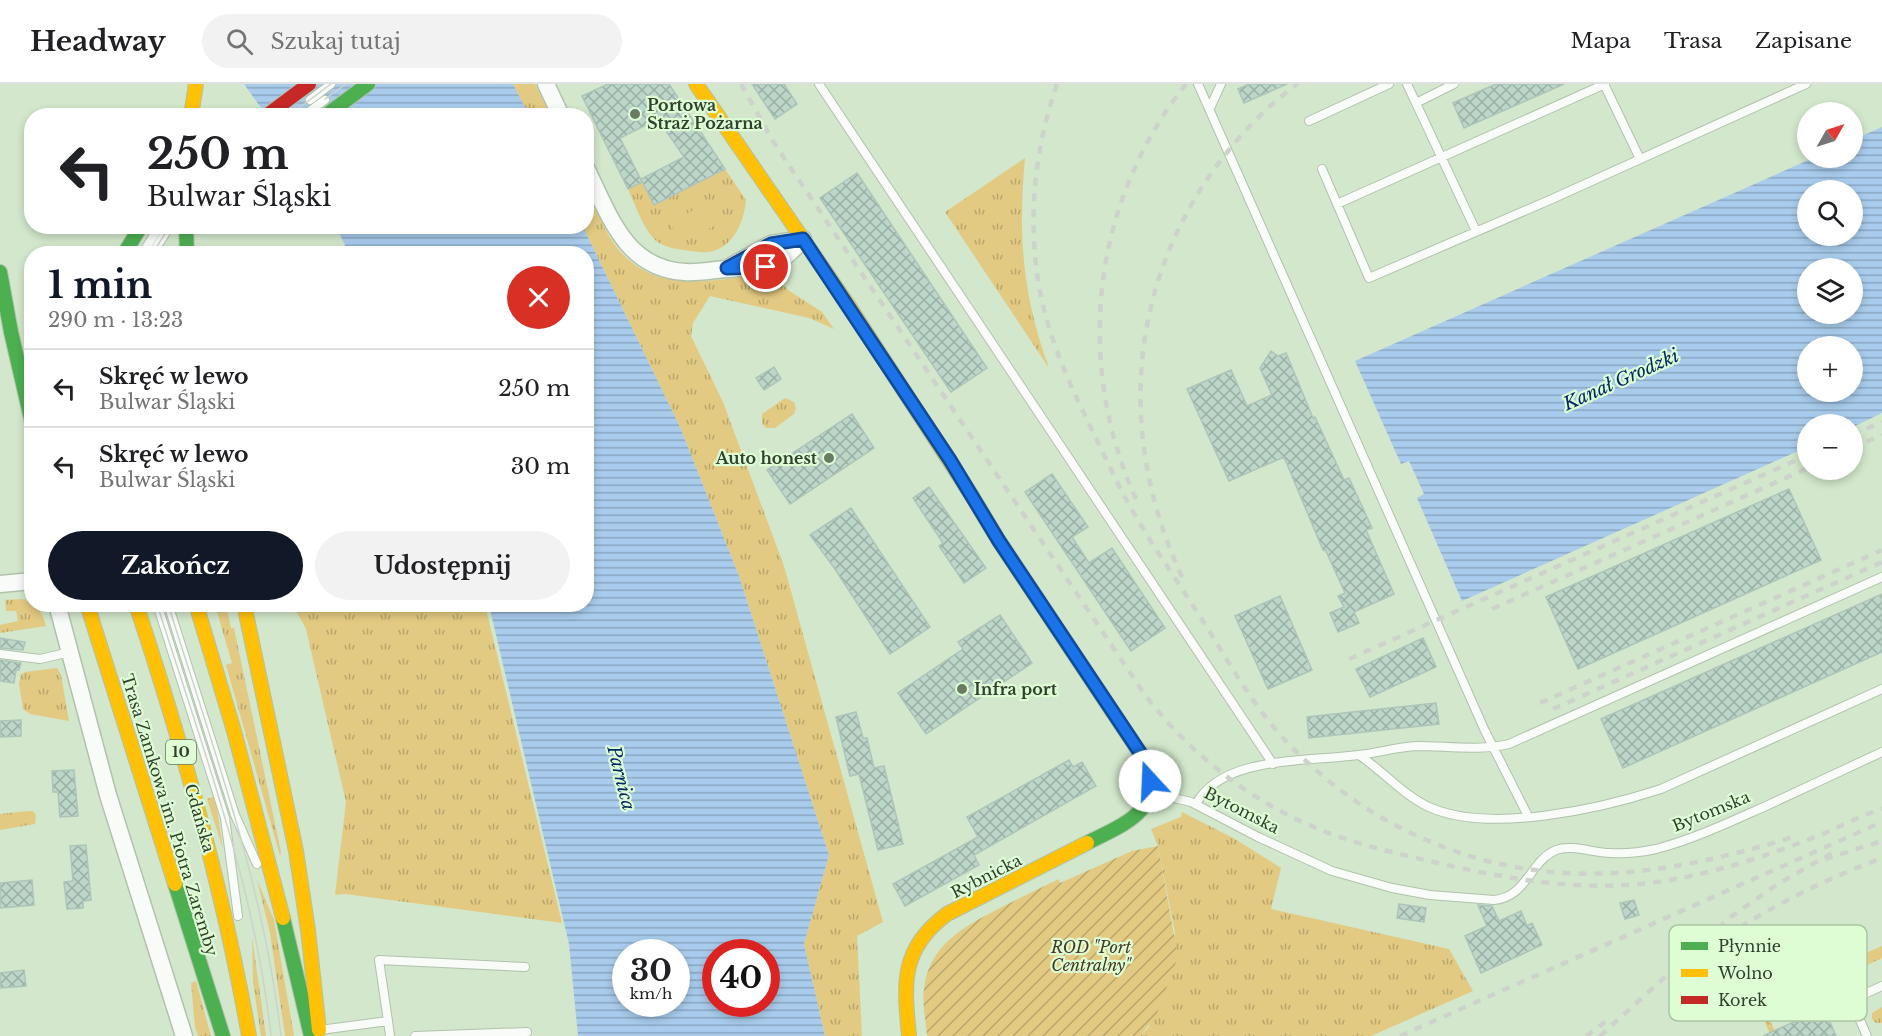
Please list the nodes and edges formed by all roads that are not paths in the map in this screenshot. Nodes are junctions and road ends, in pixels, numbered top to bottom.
1 (196, 84) edge
2 (309, 84) edge
3 (368, 84) edge
4 (546, 84) edge
5 (696, 84) edge
6 (819, 84) edge
7 (1198, 84) edge
8 (1221, 84) edge
9 (1389, 84) edge
10 (1407, 84) edge
11 (1454, 84) edge
12 (1604, 84) edge
13 (1806, 84) edge
14 (334, 87) edge
15 (1416, 103) junction
16 (192, 108) edge
17 (277, 108) edge
18 (305, 108) edge
19 (336, 108) edge
20 (557, 108) edge
21 (1210, 108) junction
22 (1309, 121) dead end
23 (1441, 157) junction
24 (1640, 159) junction
25 (1322, 169) dead end
26 (594, 184) edge
27 (1336, 204) junction
28 (1476, 231) junction
29 (803, 239) junction
30 (0, 272) edge
31 (24, 389) edge
32 (1882, 577) edge
33 (24, 582) edge
34 (0, 584) edge
35 (59, 612) edge
36 (89, 612) edge
37 (138, 612) edge
38 (160, 612) edge
39 (171, 612) edge
40 (198, 612) edge
41 (246, 612) edge
42 (70, 652) junction
43 (0, 654) edge
44 (1882, 689) edge
45 (1493, 748) junction
46 (1882, 752) edge
47 (1359, 755) junction
48 (1273, 764) junction
49 (1150, 793) junction
50 (1196, 804) junction
51 (1528, 816) junction
52 (239, 923) dead end
53 (287, 933) junction
54 (241, 946) dead end
55 (525, 967) dead end
56 (1882, 986) edge
57 (1867, 993) edge
58 (388, 1020) junction
59 (1860, 1021) edge
60 (527, 1032) dead end
61 (317, 1034) edge
62 (184, 1036) edge
63 (223, 1036) edge
64 (250, 1036) edge
65 (390, 1036) edge
66 (415, 1036) edge
67 (909, 1036) edge
68 (1867, 1036) edge

1 - 16 main road
2 - 17 main road
3 - 19 main road
4 - 20 street
5 - 29 main road
6 - 48 lane
7 - 21 lane
8 - 21 lane
9 - 22 lane
10 - 15 lane
11 - 15 lane
12 - 23 lane
12 - 24 lane
13 - 24 lane
14 - 18 lane
15 - 23 lane
21 - 45 lane
23 - 27 lane
23 - 28 lane
24 - 28 lane
25 - 27 lane
26 - 29 street
27 - 28 lane
29 - 49 main road
30 - 31 main road
32 - 45 lane
33 - 34 street
35 - 42 street
36 - 63 main road, Trasa Zamkowa im. Piotra Zaremby
37 - 64 main road, Gdańska / 10
38 - 52 lane
39 - 53 lane
40 - 53 main road
41 - 61 main road
42 - 43 lane
42 - 62 street
44 - 51 lane
45 - 47 lane
45 - 51 lane
46 - 50 lane, Bytomska
47 - 48 lane
47 - 51 lane
48 - 50 lane
49 - 50 lane, Bytomska
49 - 67 main road, Rybnicka
53 - 61 main road
54 - 64 lane
55 - 58 lane
56 - 57 lane
58 - 61 lane
58 - 65 lane
59 - 68 lane
60 - 66 lane

